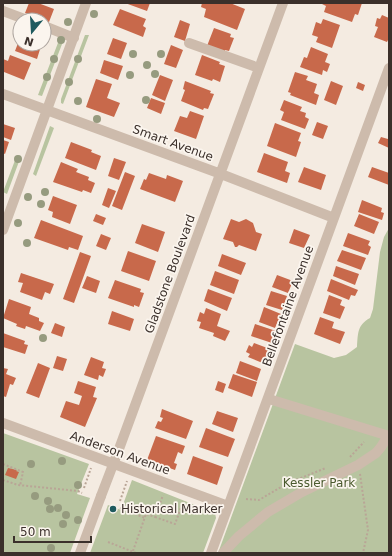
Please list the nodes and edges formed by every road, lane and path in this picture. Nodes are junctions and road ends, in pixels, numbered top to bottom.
1 (86, 3) edge
2 (283, 3) edge
3 (52, 29) edge
4 (74, 38) junction
5 (189, 43) dead end
6 (259, 68) junction
7 (389, 68) edge
8 (3, 94) edge
9 (48, 111) junction
10 (221, 174) junction
11 (334, 218) junction
12 (3, 230) edge
13 (268, 399) junction
14 (3, 423) edge
15 (389, 436) edge
16 (364, 442) dead end
17 (347, 459) dead end
18 (3, 464) edge
19 (332, 465) dead end
20 (358, 465) junction
21 (91, 468) dead end
22 (3, 480) edge
23 (127, 481) dead end
24 (20, 486) junction
25 (84, 488) dead end
26 (82, 493) dead end
27 (163, 495) dead end
28 (246, 499) dead end
29 (120, 501) dead end
30 (183, 502) dead end
31 (228, 506) junction
32 (120, 508) dead end
33 (155, 517) junction
34 (145, 518) junction
35 (108, 542) dead end
36 (135, 552) edge
37 (80, 553) edge
38 (211, 553) edge
39 (223, 553) edge
40 (363, 553) edge

1 - 4 street
2 - 6 street, Gladstone Boulevard
3 - 4 street
4 - 9 street
5 - 6 street
6 - 10 street, Gladstone Boulevard
7 - 11 street, Bellefontaine Avenue
8 - 9 street, Smart Avenue
9 - 10 street, Smart Avenue
9 - 12 street
10 - 11 street, Smart Avenue
10 - 37 street, Gladstone Boulevard, bridge
11 - 13 street, Bellefontaine Avenue
13 - 15 street
13 - 31 street, Bellefontaine Avenue
14 - 31 street, Anderson Avenue
15 - 20 street
16 - 17 path
18 - 24 path
19 - 28 path
20 - 39 street
20 - 40 path
21 - 25 path
22 - 24 path
23 - 29 path
24 - 26 path
27 - 33 path
30 - 33 path
31 - 38 street, Bellefontaine Avenue
32 - 34 path
33 - 34 path
34 - 36 path
35 - 36 path

